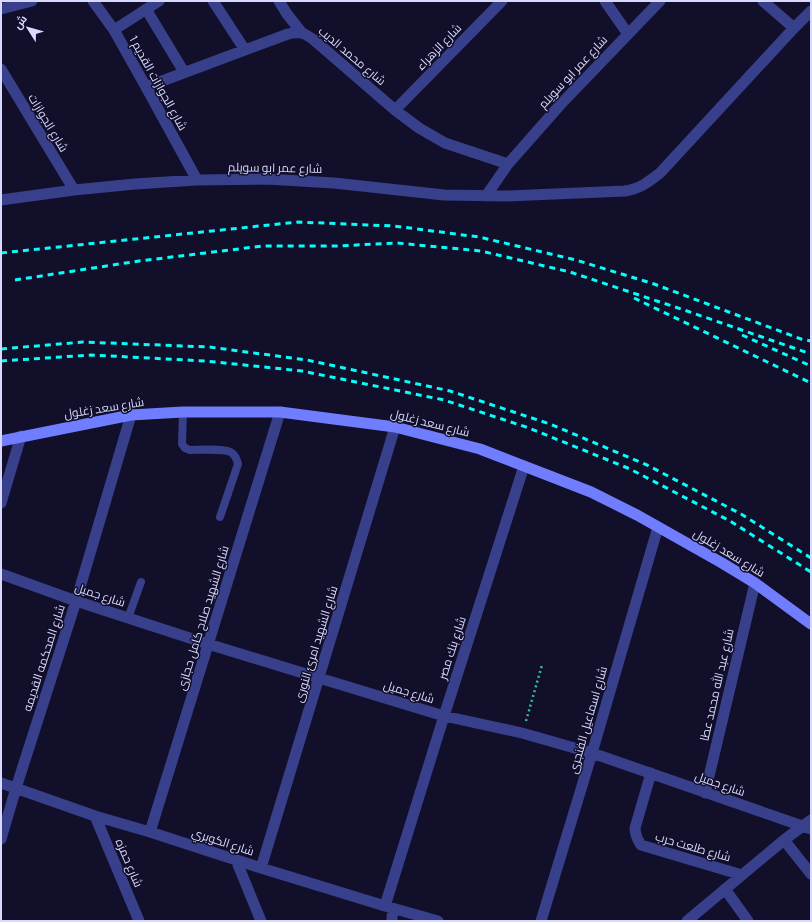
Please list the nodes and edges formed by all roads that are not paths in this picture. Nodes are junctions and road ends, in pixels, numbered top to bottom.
1 (32, 1) edge
2 (93, 1) edge
3 (159, 1) edge
4 (213, 1) edge
5 (279, 1) edge
6 (502, 1) edge
7 (605, 1) edge
8 (660, 1) edge
9 (763, 1) edge
10 (1, 9) edge
11 (146, 9) junction
12 (811, 11) edge
13 (794, 28) junction
14 (114, 30) junction
15 (302, 33) junction
16 (628, 34) junction
17 (245, 50) junction
18 (1, 69) edge
19 (184, 72) junction
20 (146, 87) junction
21 (395, 110) junction
22 (508, 164) junction
23 (197, 180) junction
24 (74, 190) junction
25 (486, 196) junction
26 (1, 200) edge
27 (183, 412) junction
28 (280, 412) junction
29 (131, 415) junction
30 (395, 427) junction
31 (21, 436) junction
32 (1, 441) edge
33 (524, 466) junction
34 (1, 503) edge
35 (220, 517) dead end
36 (658, 527) junction
37 (1, 574) edge
38 (141, 582) dead end
39 (755, 583) junction
40 (76, 601) junction
41 (128, 618) junction
42 (811, 624) edge
43 (208, 644) junction
44 (320, 678) junction
45 (444, 716) junction
46 (592, 753) junction
47 (651, 773) junction
48 (1, 783) edge
49 (16, 788) junction
50 (705, 793) junction
51 (95, 816) junction
52 (808, 825) edge
53 (150, 832) junction
54 (1, 839) edge
55 (784, 840) junction
56 (236, 860) junction
57 (261, 868) junction
58 (811, 874) edge
59 (742, 875) junction
60 (724, 889) junction
61 (390, 907) junction
62 (139, 921) edge
63 (261, 921) edge
64 (392, 921) edge
65 (438, 921) edge
66 (541, 921) edge
67 (688, 921) edge
68 (748, 921) edge

1 - 10 street
2 - 14 street, شارع الجوازات القديم 1
3 - 11 street
4 - 17 street
5 - 15 street
6 - 21 street, شارع الزهراء
7 - 16 street
8 - 16 street, شارع عمر ابو سويلم
9 - 13 street
11 - 14 street
11 - 19 street
12 - 13 street, شارع عمر ابو سويلم
13 - 25 street, شارع عمر ابو سويلم
14 - 20 street, شارع الجوازات القديم 1
15 - 17 street, شارع محمد الديب
15 - 21 street, شارع محمد الديب
16 - 22 street, شارع عمر ابو سويلم
17 - 19 street, شارع محمد الديب
18 - 24 street, شارع الجوازات
19 - 20 street, شارع محمد الديب
20 - 23 street, شارع الجوازات القديم 1
21 - 22 street, شارع محمد الديب
22 - 25 street, شارع عمر ابو سويلم
23 - 24 street, شارع عمر ابو سويلم
23 - 25 street, شارع عمر ابو سويلم
24 - 26 street, شارع عمر ابو سويلم
27 - 28 main road, شارع سعد زغلول
27 - 29 main road, شارع سعد زغلول
27 - 35 lane
28 - 30 main road, شارع سعد زغلول
28 - 43 street, شارع الشهيد صلاح كامل حجازى
29 - 31 main road, شارع سعد زغلول
29 - 40 street, شارع المحكمه القديمه
30 - 33 main road, شارع سعد زغلول
30 - 44 street, شارع الشهيد امرئ النورى
31 - 32 main road, شارع سعد زغلول
31 - 34 street
33 - 36 main road, شارع سعد زغلول
33 - 45 street, شارع بنك مصر
36 - 39 main road, شارع سعد زغلول
36 - 46 street, شارع اسماعيل الفنجرى
37 - 40 street, شارع جميل
38 - 41 lane
39 - 42 main road, شارع سعد زغلول
39 - 50 street, شارع عبد الله محمد عطا
40 - 41 street, شارع جميل
40 - 49 street, شارع المحكمه القديمه
41 - 43 street, شارع جميل
43 - 44 street, شارع جميل
43 - 53 street, شارع الشهيد صلاح كامل حجازى
44 - 45 street, شارع جميل
44 - 57 street, شارع الشهيد امرئ النورى
45 - 46 street, شارع جميل
45 - 61 street, شارع بنك مصر
46 - 47 street, شارع جميل
46 - 66 street, شارع اسماعيل الفنجرى
47 - 50 street, شارع جميل
47 - 59 street, شارع طلعت حرب
48 - 49 street, شارع الكوبري
49 - 51 street, شارع الكوبري
49 - 54 street, شارع المحكمه القديمه
50 - 52 street, شارع جميل
51 - 53 street, شارع الكوبري
51 - 62 street, شارع حمزه
52 - 55 street
53 - 56 street, شارع الكوبري
55 - 58 street
55 - 59 street
56 - 57 street, شارع الكوبري
56 - 63 street
57 - 61 street, شارع الكوبري
59 - 60 street
60 - 67 street
60 - 68 street
61 - 64 street, شارع بنك مصر
61 - 65 street, شارع الكوبري

